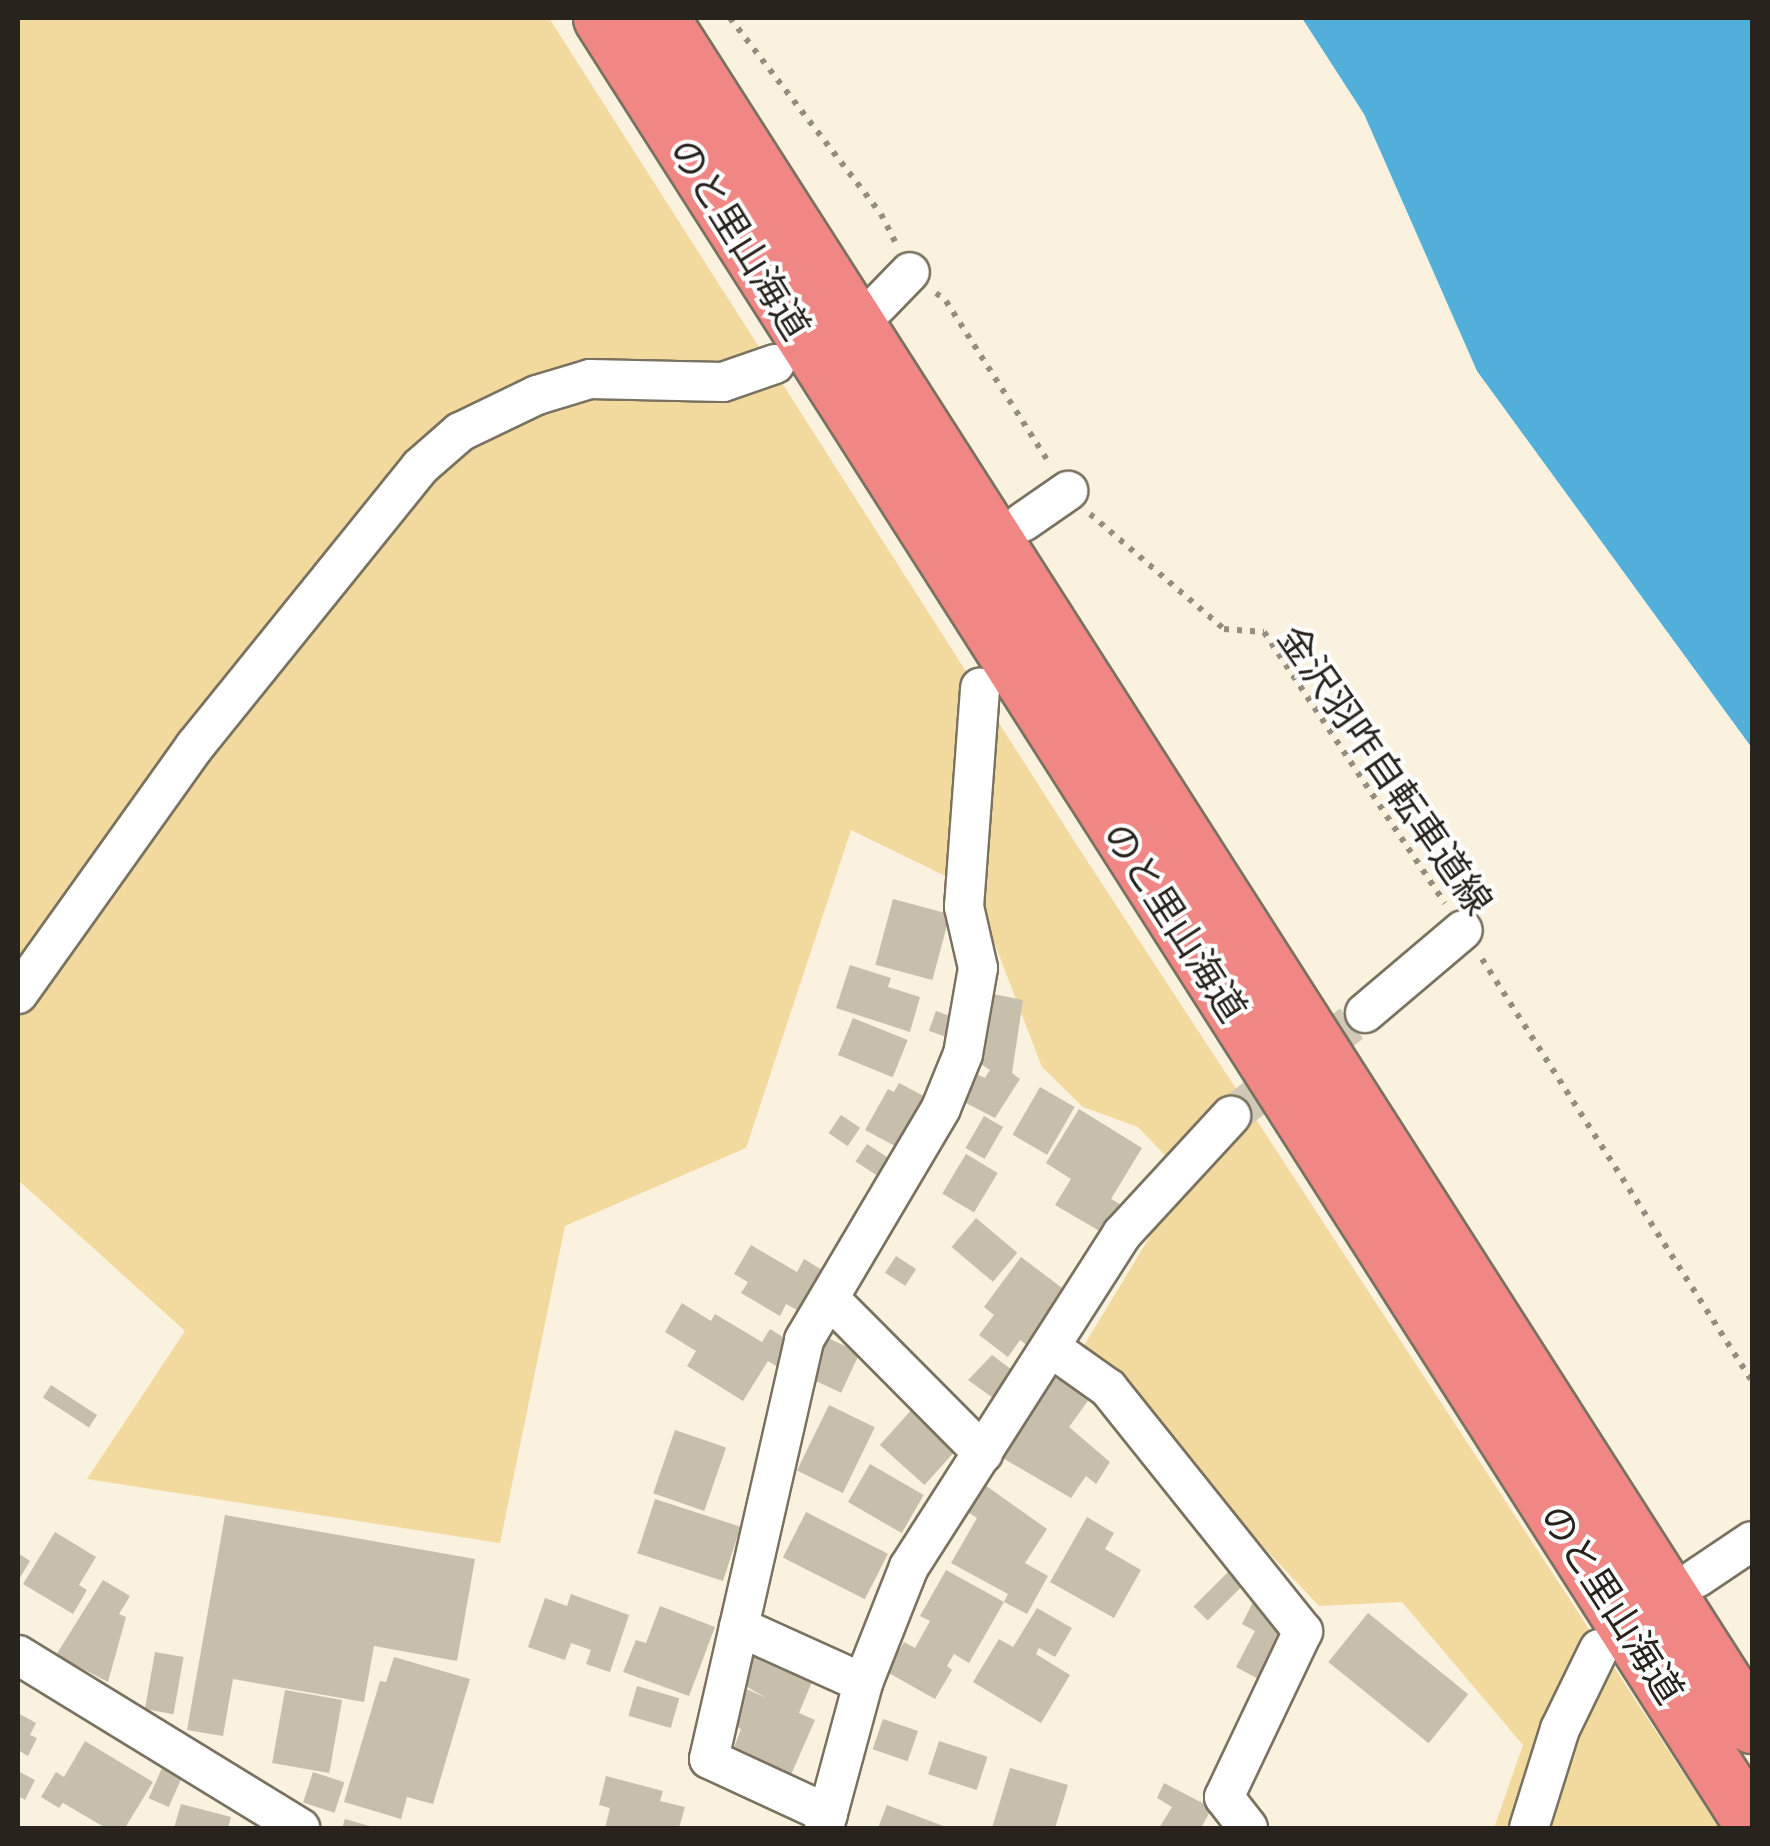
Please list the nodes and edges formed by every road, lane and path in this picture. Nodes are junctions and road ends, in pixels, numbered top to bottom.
1 (600, 18) edge
2 (661, 18) edge
3 (730, 18) edge
4 (910, 272) junction
5 (877, 306) dead end
6 (775, 364) dead end
7 (1068, 492) junction
8 (1023, 522) dead end
9 (980, 688) dead end
10 (1463, 930) junction
11 (18, 994) edge
12 (1364, 1013) tunnel mouth
13 (1232, 1116) tunnel mouth
14 (831, 1300) junction
15 (1050, 1348) junction
16 (1752, 1381) edge
17 (983, 1453) junction
18 (1752, 1541) edge
19 (1698, 1578) dead end
20 (738, 1626) junction
21 (1599, 1649) dead end
22 (18, 1655) edge
23 (863, 1683) junction
24 (1752, 1726) edge
25 (826, 1821) edge
26 (1752, 1824) edge
27 (300, 1828) edge
28 (1248, 1828) edge
29 (1529, 1828) edge

1 - 26 highway, のと里山海道
2 - 24 highway, のと里山海道
3 - 4 path, 金沢羽咋自転車道線
4 - 5 street
4 - 7 path, 金沢羽咋自転車道線
6 - 11 street
7 - 8 street
7 - 10 path, 金沢羽咋自転車道線
9 - 14 street
10 - 12 street
10 - 16 path, 金沢羽咋自転車道線
13 - 15 street
14 - 17 street
14 - 20 street
15 - 17 street
15 - 28 street
17 - 23 street
18 - 19 street
20 - 23 street
20 - 25 street
21 - 29 street
22 - 27 street
23 - 25 street

